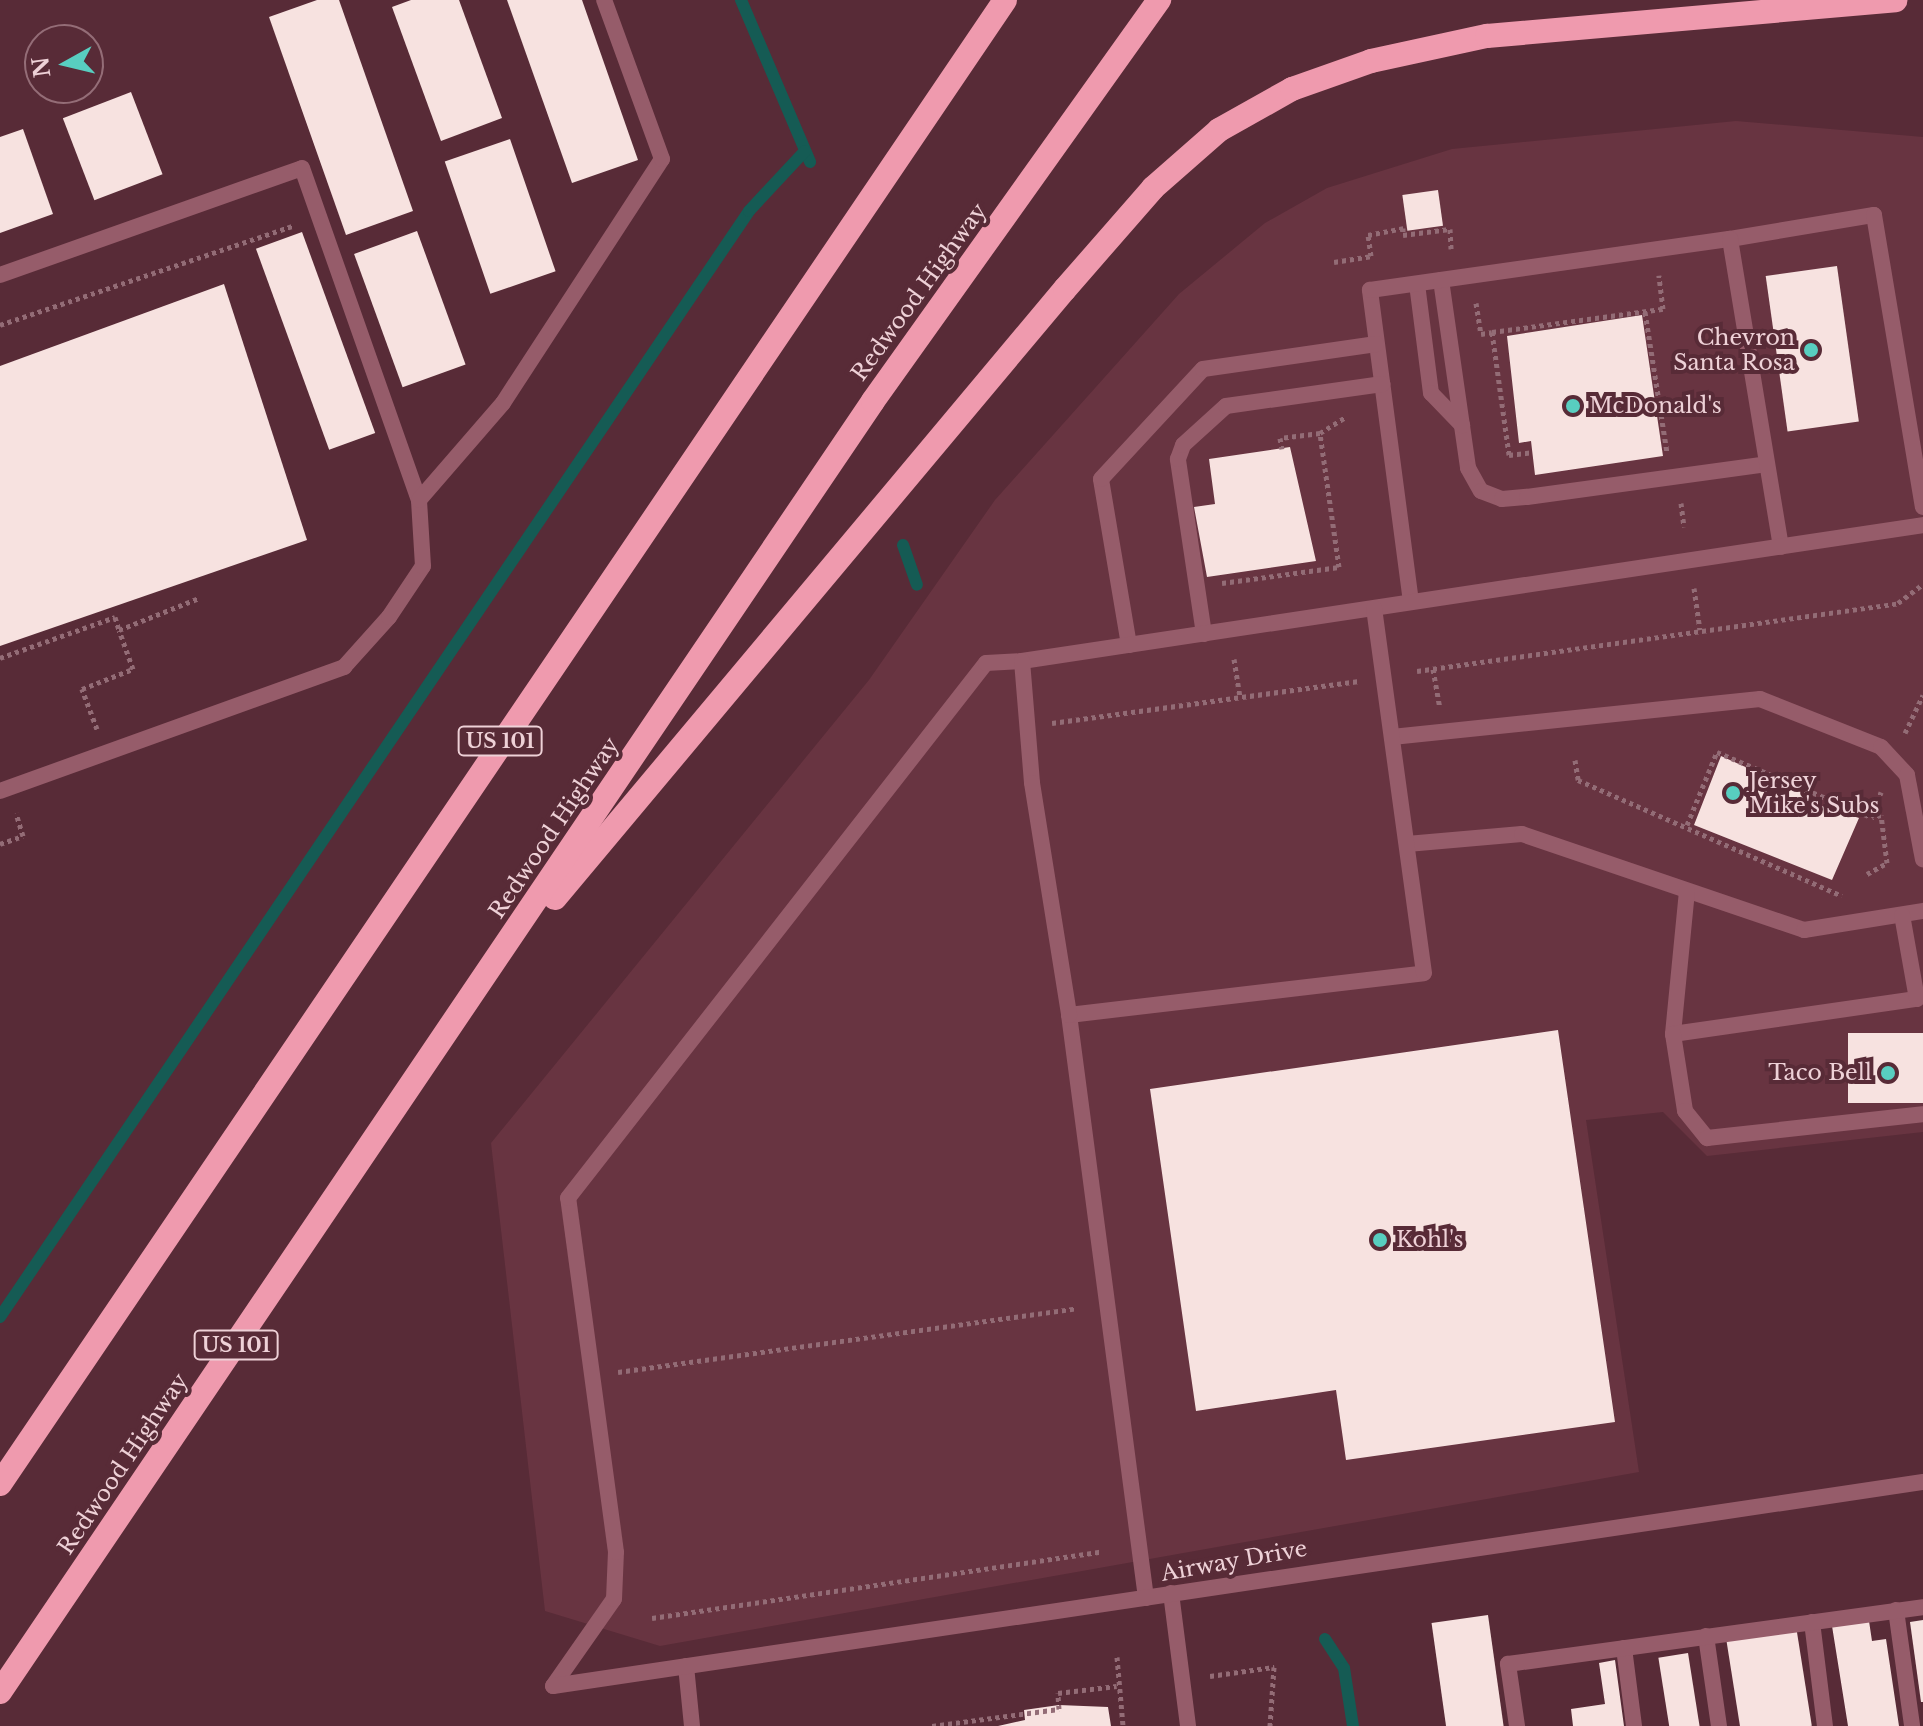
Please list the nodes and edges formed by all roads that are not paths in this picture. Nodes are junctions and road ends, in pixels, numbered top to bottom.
1 (604, 0) edge
2 (1005, 0) edge
3 (1159, 0) edge
4 (1895, 0) edge
5 (1730, 239) junction
6 (0, 275) edge
7 (1441, 280) junction
8 (1417, 284) junction
9 (1376, 344) junction
10 (1382, 384) junction
11 (1462, 425) junction
12 (1767, 464) junction
13 (419, 500) junction
14 (1923, 507) edge
15 (1923, 525) edge
16 (1781, 547) junction
17 (1411, 602) junction
18 (1374, 608) junction
19 (1204, 634) junction
20 (1129, 645) junction
21 (1022, 661) junction
22 (1392, 737) junction
23 (0, 791) edge
24 (1407, 844) junction
25 (1923, 860) edge
26 (1687, 891) junction
27 (1923, 911) edge
28 (1902, 915) junction
29 (471, 998) junction
30 (1920, 999) edge
31 (1069, 1015) junction
32 (1673, 1034) junction
33 (1923, 1114) edge
34 (1923, 1482) edge
35 (0, 1484) edge
36 (1171, 1593) junction
37 (1146, 1598) junction
38 (1923, 1607) edge
39 (1896, 1610) junction
40 (1812, 1622) junction
41 (1706, 1636) junction
42 (1624, 1648) junction
43 (686, 1666) junction
44 (0, 1692) edge
45 (692, 1726) edge
46 (1188, 1726) edge
47 (1517, 1726) edge
48 (1634, 1726) edge
49 (1719, 1726) edge
50 (1825, 1726) edge
51 (1912, 1726) edge

1 - 13 street
2 - 35 highway, US 101
3 - 29 highway, Redwood Highway / US 101
4 - 29 highway
5 - 7 street
5 - 12 street
5 - 14 street
6 - 13 street
7 - 8 street
7 - 11 street
8 - 9 street
8 - 11 street
9 - 10 street
9 - 20 street
10 - 17 street
10 - 19 street
11 - 12 street
12 - 16 street
13 - 23 street
15 - 16 street
16 - 17 street
17 - 18 street
18 - 19 street
18 - 22 street
19 - 20 street
20 - 21 street
21 - 31 street
21 - 43 street, Airway Drive
22 - 24 street
22 - 25 street
24 - 26 street
24 - 31 street
26 - 28 street
26 - 32 street
27 - 28 street
28 - 30 street
29 - 44 highway, Redwood Highway / US 101
30 - 32 street
31 - 37 street
32 - 33 street
34 - 36 street, Airway Drive
36 - 37 street, Airway Drive
36 - 46 street
37 - 43 street, Airway Drive
38 - 39 street
39 - 40 street
39 - 51 street
40 - 41 street
40 - 50 street
41 - 42 street
41 - 49 street
42 - 47 street
42 - 48 street
43 - 45 street

